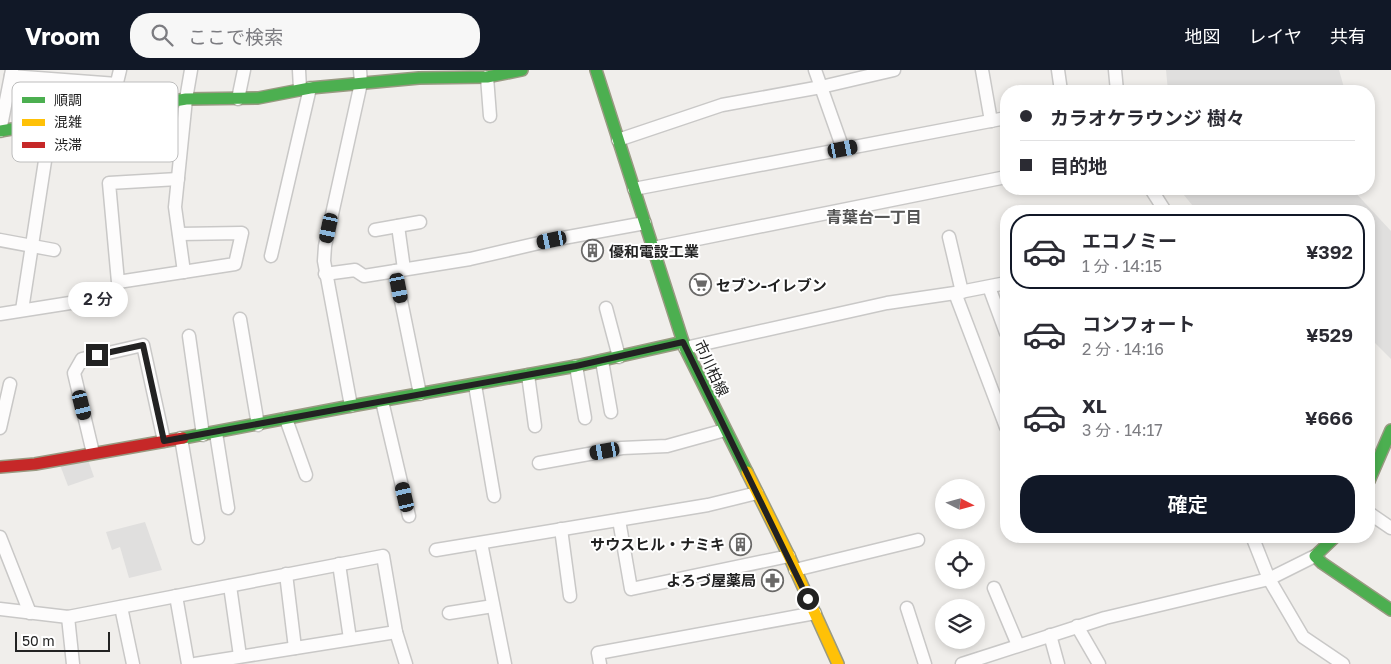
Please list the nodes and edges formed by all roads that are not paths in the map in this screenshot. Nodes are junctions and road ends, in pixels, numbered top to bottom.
1 (191, 70) edge
2 (244, 70) edge
3 (299, 70) edge
4 (522, 70) edge
5 (596, 70) edge
6 (815, 70) edge
7 (894, 70) edge
8 (982, 70) edge
9 (1058, 70) edge
10 (1115, 70) edge
11 (12, 73) edge
12 (419, 74) edge
13 (469, 74) edge
14 (361, 76) edge
15 (487, 77) junction
16 (98, 82) edge
17 (1060, 85) edge
18 (1116, 85) edge
19 (821, 87) junction
20 (305, 88) junction
21 (3, 98) edge
22 (186, 99) junction
23 (238, 99) junction
24 (178, 100) edge
25 (490, 116) dead end
26 (1000, 119) edge
27 (992, 121) junction
28 (0, 131) edge
29 (618, 140) junction
30 (843, 149) junction
31 (44, 162) edge
32 (1000, 178) edge
33 (178, 179) junction
34 (634, 189) junction
35 (420, 222) dead end
36 (645, 223) junction
37 (398, 226) junction
38 (375, 230) dead end
39 (179, 234) junction
40 (949, 237) dead end
41 (0, 240) edge
42 (31, 245) junction
43 (653, 248) junction
44 (54, 250) dead end
45 (271, 256) dead end
46 (400, 270) junction
47 (184, 272) junction
48 (325, 274) junction
49 (1000, 284) edge
50 (989, 287) junction
51 (958, 293) junction
52 (70, 303) dead end
53 (606, 308) dead end
54 (22, 310) junction
55 (0, 314) edge
56 (1000, 317) edge
57 (240, 319) dead end
58 (189, 336) dead end
59 (684, 345) junction
60 (618, 357) junction
61 (602, 361) junction
62 (576, 366) junction
63 (528, 375) junction
64 (10, 384) dead end
65 (475, 385) junction
66 (420, 394) junction
67 (382, 401) junction
68 (351, 406) junction
69 (1000, 410) edge
70 (611, 412) dead end
71 (584, 418) dead end
72 (286, 420) junction
73 (258, 425) junction
74 (535, 426) dead end
75 (0, 428) edge
76 (725, 430) junction
77 (1391, 430) edge
78 (209, 434) junction
79 (181, 438) junction
80 (164, 441) junction
81 (1387, 451) edge
82 (93, 453) junction
83 (539, 463) dead end
84 (0, 467) edge
85 (1375, 471) edge
86 (306, 475) dead end
87 (757, 493) junction
88 (494, 496) dead end
89 (228, 508) dead end
90 (409, 516) dead end
91 (1375, 517) edge
92 (619, 520) junction
93 (1391, 528) edge
94 (561, 529) junction
95 (0, 537) edge
96 (198, 538) dead end
97 (918, 540) dead end
98 (481, 543) junction
99 (1255, 543) edge
100 (1329, 543) edge
101 (436, 550) dead end
102 (789, 556) junction
103 (1316, 556) junction
104 (338, 564) junction
105 (795, 570) junction
106 (286, 574) junction
107 (1269, 579) junction
108 (230, 586) junction
109 (994, 588) dead end
110 (176, 596) junction
111 (570, 596) dead end
112 (493, 606) junction
113 (121, 607) junction
114 (907, 608) dead end
115 (0, 609) edge
116 (1391, 610) edge
117 (30, 612) junction
118 (449, 613) dead end
119 (815, 613) junction
120 (68, 617) junction
121 (1077, 626) junction
122 (396, 632) junction
123 (1050, 635) junction
124 (350, 639) junction
125 (1018, 646) junction
126 (295, 648) junction
127 (240, 656) junction
128 (264, 658) edge
129 (73, 664) edge
130 (133, 664) edge
131 (188, 664) edge
132 (195, 664) edge
133 (406, 664) edge
134 (504, 664) edge
135 (600, 664) edge
136 (838, 664) edge
137 (926, 664) edge
138 (962, 664) edge
139 (1058, 664) edge
140 (1099, 664) edge
141 (1343, 664) edge

1 - 22 street
2 - 23 street
3 - 20 street
4 - 15 street
5 - 29 street, 市川柏線
6 - 19 street
7 - 19 street
8 - 27 street
9 - 17 street
10 - 18 street
11 - 16 street
11 - 21 street
12 - 13 street
12 - 14 street
13 - 15 street
14 - 20 street
14 - 48 street
15 - 25 street
19 - 29 street
19 - 30 street
20 - 23 street
20 - 45 street
21 - 28 street
22 - 23 street
22 - 24 street
22 - 33 street
26 - 27 street
27 - 30 street
29 - 34 street, 市川柏線
30 - 34 street
31 - 42 street
32 - 43 street
33 - 39 street
33 - 47 street
34 - 36 street, 市川柏線
35 - 37 street
36 - 43 street, 市川柏線
36 - 46 street
37 - 38 street
37 - 46 street
39 - 47 street
39 - 47 street
40 - 51 street
41 - 42 street
42 - 44 street
42 - 54 street
43 - 59 street, 市川柏線
46 - 48 street
46 - 66 street
48 - 68 street
49 - 50 street
50 - 51 street
50 - 56 street
51 - 59 street
51 - 69 street
52 - 54 street
53 - 60 street
54 - 55 street
57 - 73 street
58 - 78 street
59 - 60 street
59 - 76 street, 市川柏線
60 - 61 street
61 - 62 street
61 - 70 street
62 - 63 street
62 - 71 street
63 - 65 street
63 - 74 street
64 - 75 street
65 - 66 street
65 - 88 street
66 - 67 street
67 - 68 street
67 - 90 street
68 - 72 street
72 - 73 street
72 - 86 street
73 - 78 street
76 - 83 street
76 - 87 street, 市川柏線
77 - 81 street
78 - 79 street
78 - 89 street
79 - 80 street
79 - 96 street
80 - 82 street
80 - 82 street
81 - 85 street
82 - 84 street
87 - 92 street
87 - 102 street, 市川柏線
91 - 93 street
92 - 94 street
92 - 102 street
94 - 98 street
94 - 111 street
95 - 117 street
97 - 105 street
98 - 101 street
98 - 112 street
99 - 107 street
100 - 103 street
102 - 105 street, 市川柏線
103 - 107 street
103 - 116 street
104 - 106 street
104 - 122 street
104 - 124 street
105 - 119 street, 市川柏線
106 - 108 street
106 - 126 street
107 - 121 street
107 - 141 street
108 - 110 street
108 - 127 street
109 - 125 street
110 - 113 street
110 - 131 street
112 - 118 street
112 - 134 street
113 - 120 street
113 - 130 street
114 - 137 street
115 - 117 street
117 - 120 street
119 - 135 street
119 - 136 street, 市川柏線
120 - 129 street
121 - 123 street
121 - 140 street
122 - 124 street
122 - 133 street
123 - 125 street
123 - 139 street
124 - 126 street
125 - 138 street
126 - 128 street
127 - 128 street
127 - 132 street

